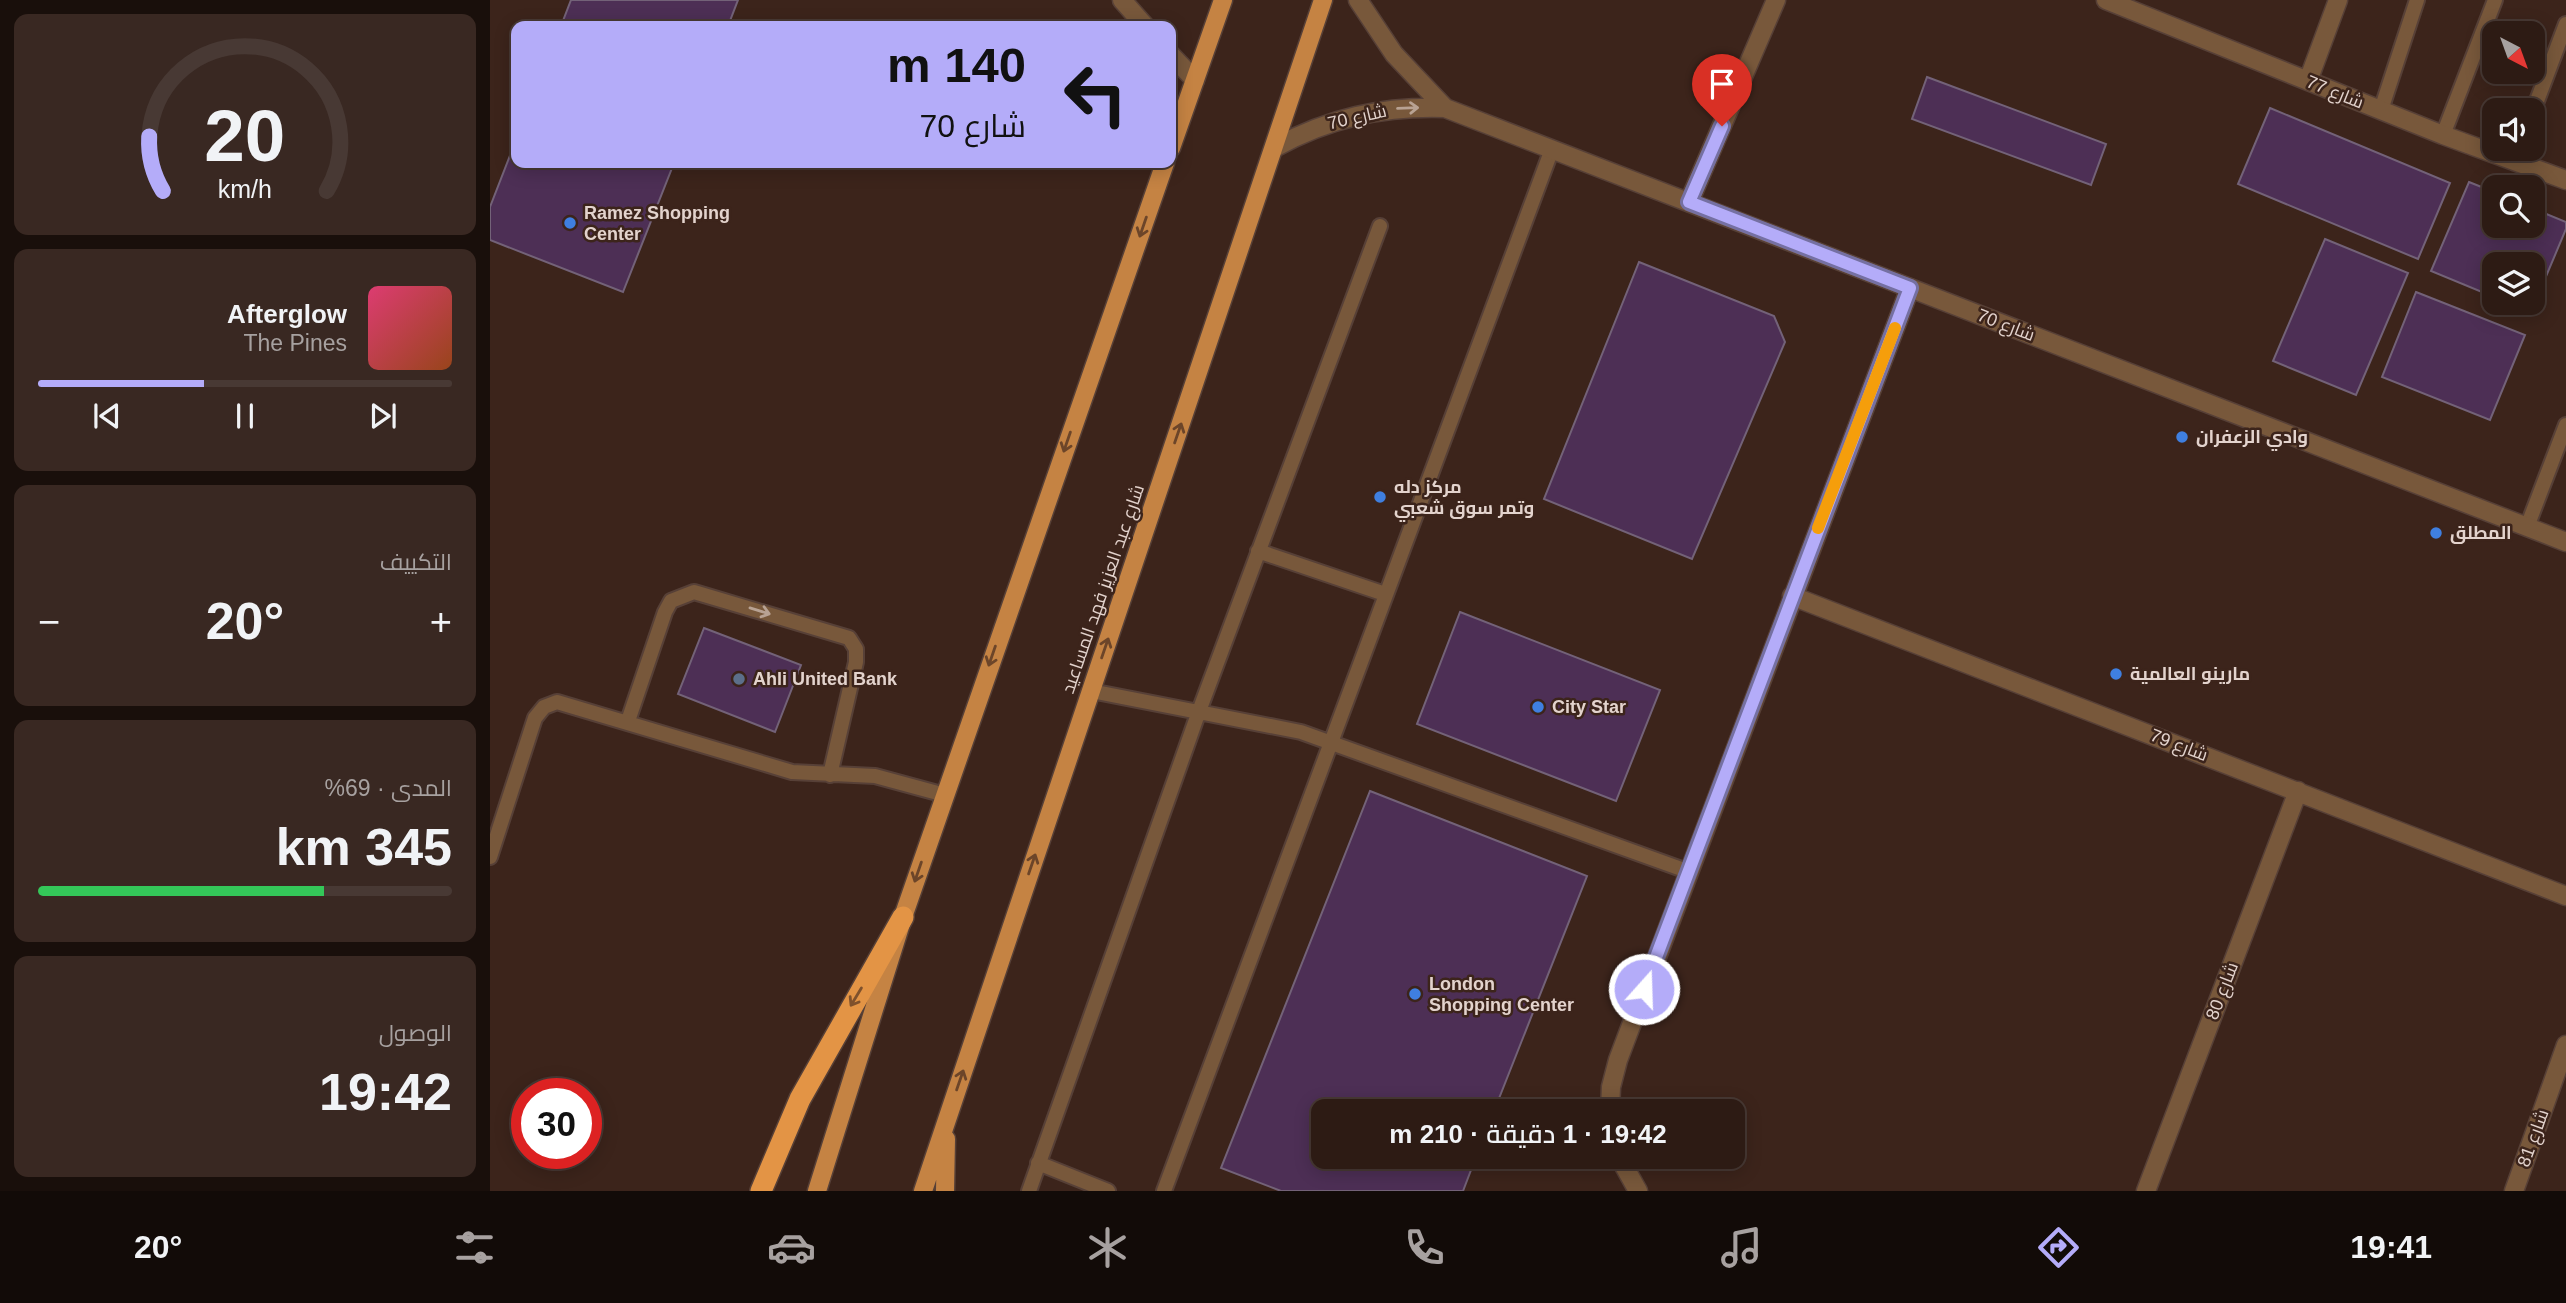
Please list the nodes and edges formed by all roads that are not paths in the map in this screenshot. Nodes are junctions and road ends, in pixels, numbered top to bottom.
1 (1122, 0) edge
2 (1223, 0) edge
3 (1324, 0) edge
4 (1358, 0) edge
5 (1776, 0) edge
6 (2106, 0) edge
7 (2338, 0) edge
8 (2417, 0) edge
9 (2495, 0) edge
10 (1141, 21) edge
11 (2566, 24) edge
12 (1176, 60) edge
13 (1195, 80) junction
14 (2308, 80) junction
15 (2538, 98) edge
16 (1445, 108) junction
17 (2381, 110) junction
18 (1176, 134) edge
19 (2442, 135) junction
20 (2482, 146) edge
21 (1274, 148) junction
22 (1552, 149) junction
23 (2529, 161) edge
24 (1164, 168) edge
25 (2566, 180) edge
26 (1689, 202) junction
27 (1380, 226) dead end
28 (1910, 288) junction
29 (2566, 425) edge
30 (2527, 527) junction
31 (2566, 542) edge
32 (1258, 551) junction
33 (1385, 594) junction
34 (1792, 596) junction
35 (1091, 691) junction
36 (1198, 714) junction
37 (628, 721) junction
38 (1331, 743) junction
39 (830, 775) junction
40 (2298, 791) junction
41 (944, 795) junction
42 (490, 857) edge
43 (1686, 871) junction
44 (2566, 896) edge
45 (903, 917) junction
46 (2566, 1045) edge
47 (1610, 1099) edge
48 (947, 1117) junction
49 (1038, 1163) junction
50 (1626, 1169) edge
51 (761, 1191) edge
52 (817, 1191) edge
53 (923, 1191) edge
54 (945, 1191) edge
55 (1030, 1191) edge
56 (1108, 1191) edge
57 (1164, 1191) edge
58 (1638, 1191) edge
59 (2146, 1191) edge
60 (2514, 1191) edge

1 - 10 street
2 - 13 main road
3 - 21 main road, شارع عبد العزيز فهد المساعيد
4 - 16 street, شارع 70
5 - 26 street
6 - 14 street, شارع 77
7 - 14 street
8 - 17 lane
9 - 19 lane
11 - 15 lane
12 - 13 street
13 - 18 main road
14 - 17 street, شارع 77
21 -> 16 street, شارع 70
16 - 22 street, شارع 70
17 - 19 street, شارع 77
19 - 20 street, شارع 77
35 -> 21 main road, شارع عبد العزيز فهد المساعيد
22 - 26 street, شارع 70
22 - 33 lane
23 - 25 street, شارع 77
24 -> 41 main road
26 - 28 street, شارع 70
27 - 32 lane
28 - 30 street, شارع 70
28 - 34 street
29 - 30 lane
30 - 31 street, شارع 70
32 - 33 lane
32 - 36 lane
33 - 38 lane
34 - 40 street, شارع 79
34 - 43 street
35 - 36 lane
48 -> 35 main road, شارع عبد العزيز فهد المساعيد
36 - 38 lane
36 - 49 lane
37 - 39 lane
37 -> 39 lane
37 - 42 lane
38 - 43 lane
38 - 57 lane
39 - 41 lane
40 - 44 street, شارع 79
40 - 59 street, شارع 80
41 -> 45 main road
43 - 47 street
45 -> 51 highway
45 - 52 main road
46 - 60 street, شارع 81
48 - 53 main road, شارع عبد العزيز فهد المساعيد
48 - 54 main road
49 - 55 lane
49 - 56 lane
50 - 58 street

